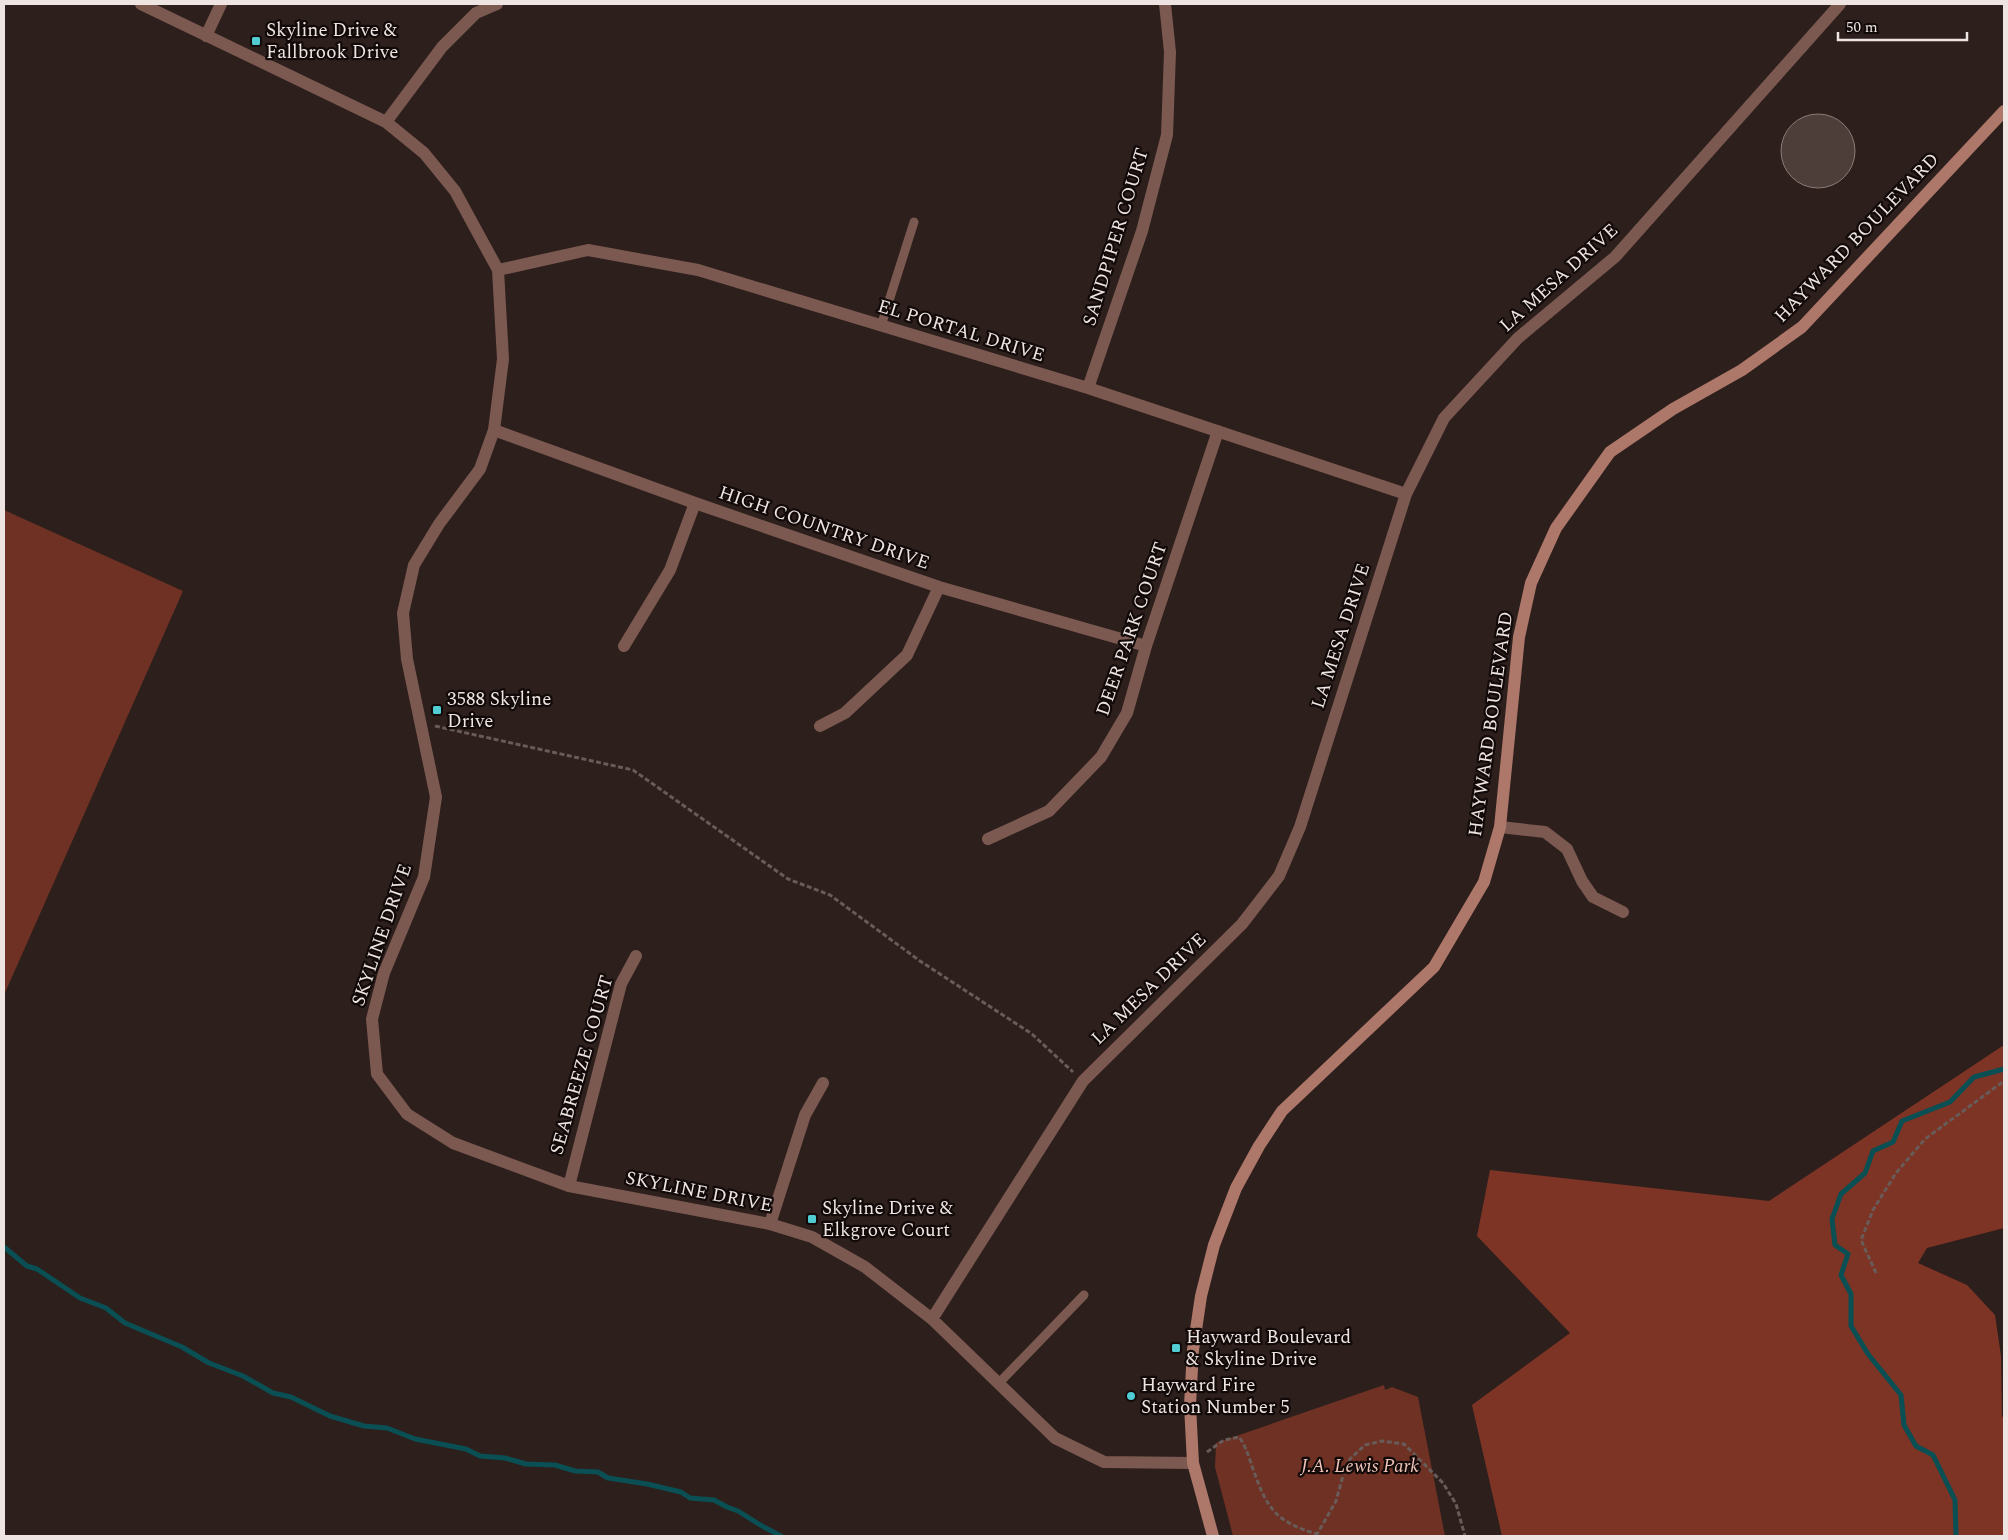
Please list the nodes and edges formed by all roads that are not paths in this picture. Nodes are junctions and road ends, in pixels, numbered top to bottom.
1 (141, 4) edge
2 (222, 4) edge
3 (497, 4) edge
4 (1165, 4) edge
5 (1840, 4) edge
6 (206, 36) junction
7 (2004, 112) edge
8 (386, 122) junction
9 (914, 222) dead end
10 (498, 270) junction
11 (881, 326) junction
12 (1088, 388) junction
13 (494, 430) junction
14 (1218, 431) junction
15 (1406, 494) junction
16 (695, 504) junction
17 (939, 587) junction
18 (624, 646) dead end
19 (1146, 646) junction
20 (820, 726) dead end
21 (1500, 827) junction
22 (988, 839) dead end
23 (1623, 912) dead end
24 (636, 956) dead end
25 (823, 1083) dead end
26 (569, 1186) junction
27 (770, 1224) junction
28 (1084, 1294) dead end
29 (932, 1319) junction
30 (999, 1383) junction
31 (1193, 1463) junction
32 (1213, 1536) edge

1 - 6 street, SKYLINE DRIVE
2 - 6 street
3 - 8 street
4 - 12 street, SANDPIPER COURT
5 - 15 street, LA MESA DRIVE
6 - 8 street, SKYLINE DRIVE
7 - 21 main road, HAYWARD BOULEVARD
8 - 10 street, SKYLINE DRIVE
9 - 11 lane
10 - 11 street, EL PORTAL DRIVE
10 - 13 street, SKYLINE DRIVE
11 - 12 street, EL PORTAL DRIVE
12 - 14 street, EL PORTAL DRIVE
13 - 16 street, HIGH COUNTRY DRIVE
13 - 26 street, SKYLINE DRIVE
14 - 15 street, EL PORTAL DRIVE
14 - 19 street, DEER PARK COURT
15 - 29 street, LA MESA DRIVE
16 - 17 street, HIGH COUNTRY DRIVE
16 - 18 street
17 - 19 street, HIGH COUNTRY DRIVE
17 - 20 street
19 - 22 street, DEER PARK COURT
21 - 23 street
21 - 31 main road, HAYWARD BOULEVARD
24 - 26 street, SEABREEZE COURT
25 - 27 street
26 - 27 street, SKYLINE DRIVE
27 - 29 street, SKYLINE DRIVE
28 - 30 lane
29 - 30 street, SKYLINE DRIVE
30 - 31 street, SKYLINE DRIVE
31 - 32 main road, HAYWARD BOULEVARD

